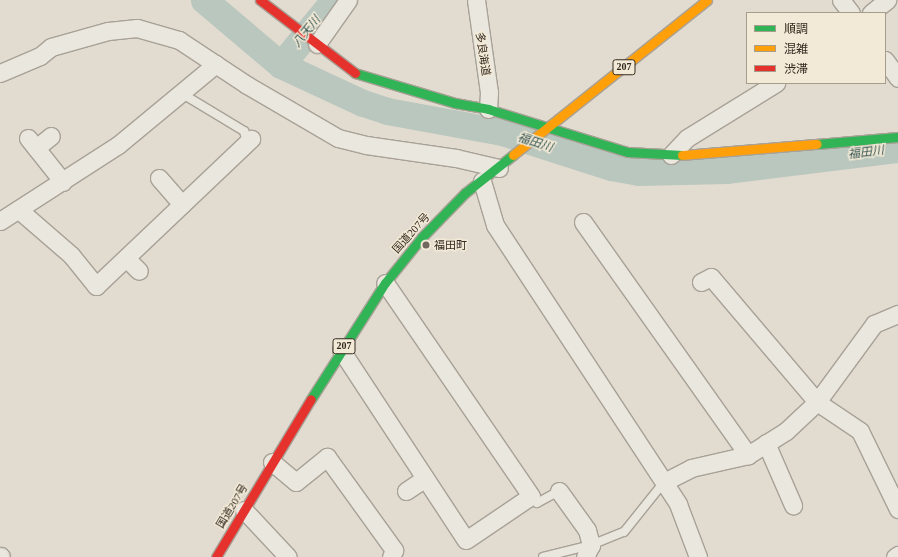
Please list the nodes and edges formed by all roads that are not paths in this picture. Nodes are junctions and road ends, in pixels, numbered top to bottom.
1 (260, 0) edge
2 (348, 0) edge
3 (476, 0) edge
4 (707, 0) edge
5 (841, 0) edge
6 (887, 0) edge
7 (850, 12) edge
8 (872, 12) edge
9 (317, 44) junction
10 (886, 61) edge
11 (216, 64) junction
12 (0, 73) edge
13 (898, 78) edge
14 (774, 84) edge
15 (181, 93) junction
16 (488, 109) junction
17 (545, 131) junction
18 (50, 136) dead end
19 (898, 137) edge
20 (249, 141) joint
21 (671, 155) junction
22 (502, 165) junction
23 (159, 178) dead end
24 (482, 181) junction
25 (63, 182) junction
26 (182, 204) junction
27 (6, 214) edge
28 (583, 222) dead end
29 (126, 258) junction
30 (139, 271) dead end
31 (700, 282) dead end
32 (385, 283) junction
33 (898, 314) edge
34 (341, 350) junction
35 (818, 402) junction
36 (766, 443) junction
37 (748, 455) junction
38 (272, 462) junction
39 (425, 478) junction
40 (664, 482) junction
41 (406, 491) dead end
42 (559, 491) joint
43 (531, 496) junction
44 (793, 505) dead end
45 (898, 509) edge
46 (244, 510) junction
47 (588, 551) edge
48 (898, 555) edge
49 (216, 557) edge
50 (288, 557) edge
51 (391, 557) edge
52 (544, 557) edge
53 (698, 557) edge
54 (895, 557) edge

1 - 9 main road
2 - 9 street
3 - 16 street, 多良海道
4 - 17 main road, 国道207号 / 207
5 - 7 street
6 - 8 street
9 - 16 main road
10 - 13 street
11 - 12 street
11 - 15 street
11 - 22 street
14 - 21 street
15 - 20 lane
15 - 25 street
16 - 17 main road
17 - 21 main road
17 - 22 main road, 国道207号 / 207
18 - 25 street
19 - 21 main road
20 - 26 street
22 - 24 main road, 国道207号 / 207
23 - 26 street
24 - 32 main road, 国道207号 / 207
24 - 40 street
25 - 27 street
26 - 29 street
27 - 29 street
28 - 37 street
29 - 30 street
31 - 35 street
32 - 34 main road, 国道207号 / 207
32 - 43 street
33 - 35 street
34 - 38 main road, 国道207号 / 207
34 - 39 street
35 - 36 street
35 - 45 street
36 - 37 street
36 - 44 street
37 - 40 street
38 - 46 main road, 国道207号 / 207
38 - 51 street
39 - 41 street
39 - 43 street
40 - 47 lane
40 - 53 street
42 - 43 lane
42 - 47 street
46 - 49 main road, 国道207号 / 207
46 - 50 street
47 - 52 lane
48 - 54 street

